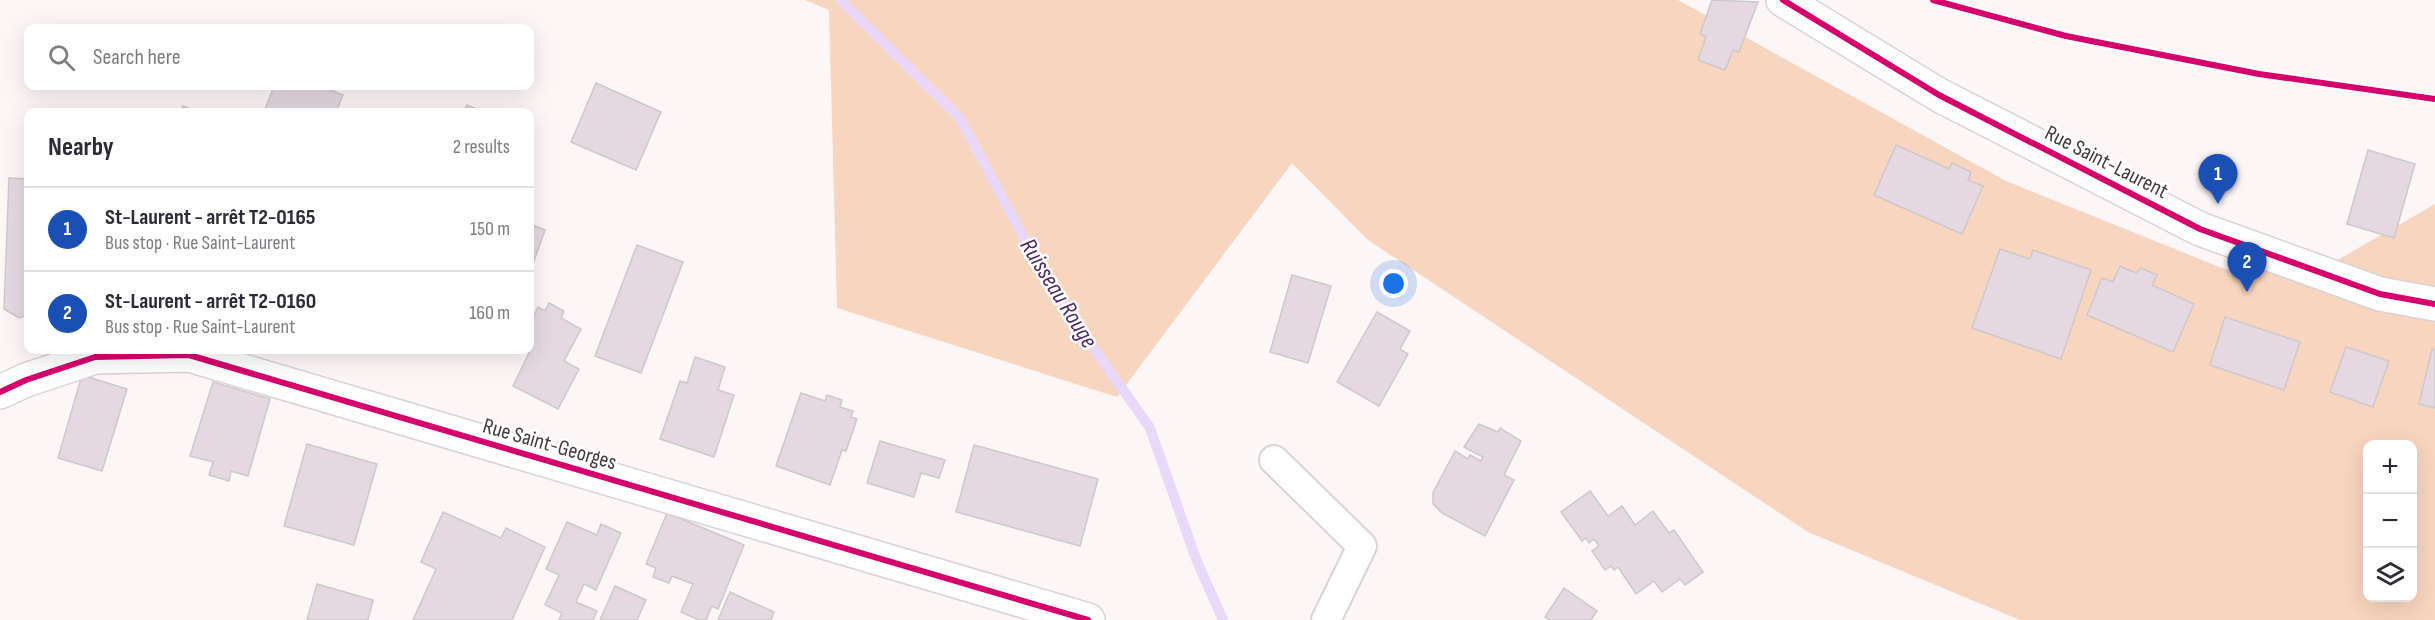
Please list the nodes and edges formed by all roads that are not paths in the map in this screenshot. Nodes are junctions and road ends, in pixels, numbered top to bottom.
1 (1783, 0) edge
2 (2435, 304) edge
3 (0, 392) edge
4 (1274, 460) dead end
5 (1088, 620) edge
6 (1326, 620) edge

1 - 2 street, Rue Saint-Laurent
3 - 5 street, Rue Saint-Georges
4 - 6 street

